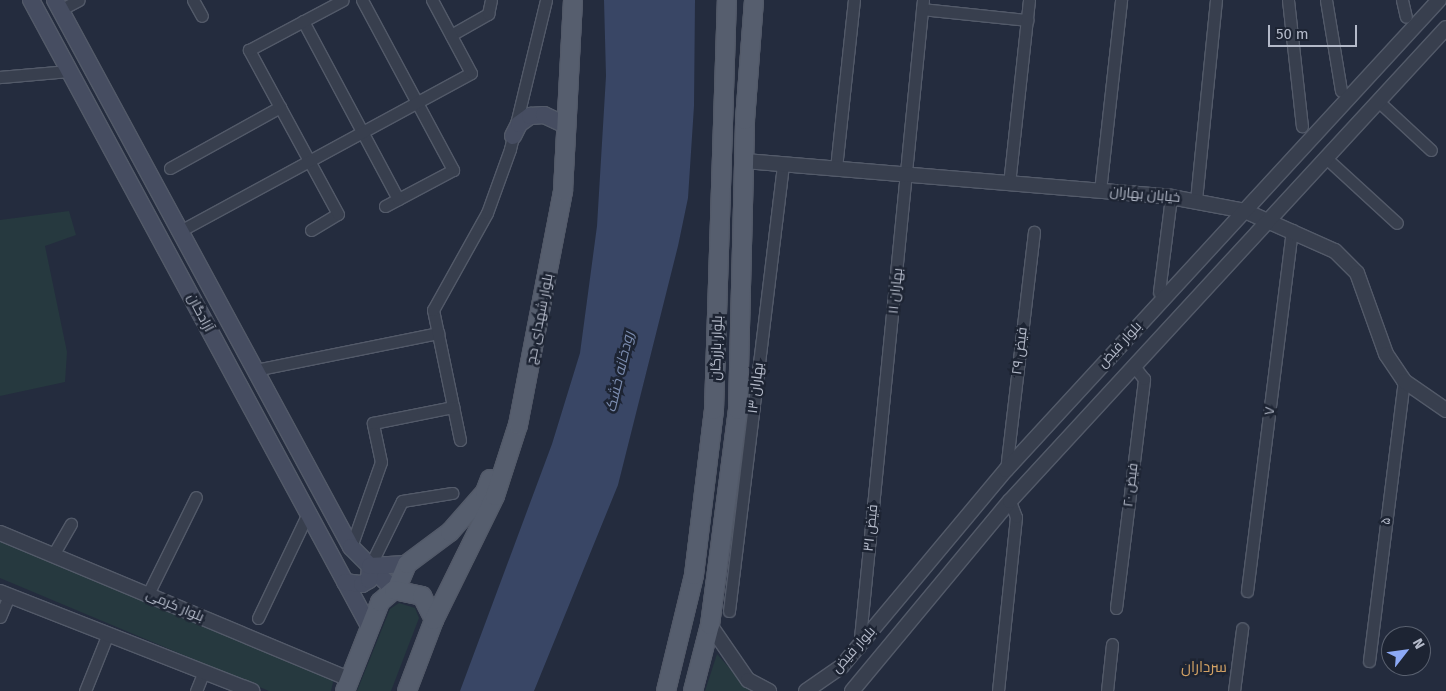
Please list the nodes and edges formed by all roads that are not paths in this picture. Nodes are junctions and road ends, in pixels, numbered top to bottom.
1 (31, 0) edge
2 (79, 0) edge
3 (194, 0) edge
4 (343, 0) edge
5 (362, 0) edge
6 (432, 0) edge
7 (491, 0) edge
8 (546, 0) edge
9 (563, 0) edge
10 (573, 0) edge
11 (727, 0) edge
12 (754, 0) edge
13 (854, 0) edge
14 (1029, 0) edge
15 (1121, 0) edge
16 (1216, 0) edge
17 (1288, 0) edge
18 (1326, 0) edge
19 (1402, 0) edge
20 (1439, 0) edge
21 (58, 5) edge
22 (922, 5) edge
23 (202, 16) dead end
24 (1406, 17) dead end
25 (1027, 20) junction
26 (303, 21) junction
27 (1446, 28) edge
28 (451, 35) junction
29 (69, 71) junction
30 (0, 77) edge
31 (1341, 91) dead end
32 (1378, 101) junction
33 (417, 103) junction
34 (280, 106) junction
35 (114, 110) junction
36 (96, 120) junction
37 (561, 123) junction
38 (1302, 126) dead end
39 (362, 132) junction
40 (513, 136) junction
41 (1431, 150) dead end
42 (1326, 158) junction
43 (309, 161) junction
44 (745, 161) junction
45 (783, 165) junction
46 (170, 168) dead end
47 (836, 168) junction
48 (908, 175) junction
49 (1009, 184) junction
50 (1100, 191) junction
51 (1171, 197) junction
52 (398, 199) junction
53 (1196, 200) junction
54 (385, 206) dead end
55 (1245, 211) junction
56 (1268, 220) junction
57 (1397, 223) dead end
58 (311, 230) dead end
59 (1292, 230) junction
60 (180, 231) junction
61 (1034, 232) dead end
62 (1159, 292) dead end
63 (438, 333) junction
64 (1134, 366) junction
65 (255, 370) junction
66 (1404, 381) junction
67 (453, 407) junction
68 (884, 408) joint
69 (1446, 410) edge
70 (1043, 429) junction
71 (460, 440) dead end
72 (1061, 445) junction
73 (1006, 470) junction
74 (707, 488) junction
75 (452, 493) dead end
76 (729, 493) junction
77 (196, 496) dead end
78 (1010, 501) junction
79 (308, 513) junction
80 (71, 524) dead end
81 (0, 532) edge
82 (350, 547) junction
83 (53, 555) junction
84 (407, 564) junction
85 (370, 566) junction
86 (345, 582) junction
87 (395, 590) junction
88 (1247, 591) dead end
89 (4, 594) edge
90 (148, 594) junction
91 (1116, 608) dead end
92 (729, 611) dead end
93 (0, 617) edge
94 (258, 618) dead end
95 (434, 620) junction
96 (710, 625) junction
97 (369, 626) junction
98 (1242, 629) dead end
99 (107, 636) junction
100 (1112, 644) dead end
101 (858, 648) junction
102 (1369, 661) dead end
103 (204, 674) junction
104 (347, 685) edge
105 (85, 691) edge
106 (196, 691) edge
107 (252, 691) edge
108 (407, 691) edge
109 (666, 691) edge
110 (693, 691) edge
111 (769, 691) edge
112 (806, 691) edge
113 (852, 691) edge
114 (998, 691) edge
115 (1107, 691) edge
116 (1234, 691) edge

1 - 29 main road, آزادگان
2 - 21 street
3 - 23 street
4 - 26 street
5 - 33 street
6 - 28 street
7 - 28 street
8 - 40 street
9 - 37 main road, بلوار شهدای حج
10 - 95 main road, بلوار شهدای حج
11 - 74 main road, بلوار بازرگان
12 - 44 main road, بلوار بازرگان
13 - 47 street
14 - 25 street
15 - 50 street
16 - 53 street
17 - 38 street
18 - 31 street
19 - 24 street
20 - 55 street, بلوار فیض
21 - 35 main road, آزادگان
22 - 25 street
22 - 48 street, بهاران ۱۱
25 - 49 street
26 - 34 street
26 - 39 street
27 - 32 street, بلوار فیض
28 - 33 street
29 - 30 street
29 - 36 main road, آزادگان
32 - 41 street
32 - 42 street, بلوار فیض
33 - 39 street
33 - 52 street
34 - 43 street
34 - 46 street
35 - 36 main road
35 - 60 main road, آزادگان
36 - 79 main road, آزادگان
37 - 40 main road
37 - 84 main road, بلوار شهدای حج
39 - 43 street
39 - 52 street
40 - 63 street
42 - 56 street, بلوار فیض
42 - 57 street
43 - 58 street
43 - 60 street
44 - 45 street, خیابان بهاران
44 - 76 main road, بلوار بازرگان
45 - 47 street, خیابان بهاران
45 - 92 street, بهاران ۱۳
47 - 48 street, خیابان بهاران
48 - 49 street, خیابان بهاران
48 - 68 street, بهاران ۱۱
49 - 50 street, خیابان بهاران
50 - 51 street, خیابان بهاران
51 - 53 street, خیابان بهاران
51 - 62 street
52 - 54 street
53 - 55 street, خیابان بهاران
55 - 56 street, خیابان بهاران
55 - 70 street, بلوار فیض
56 - 59 street, خیابان بهاران
56 - 64 street, بلوار فیض
59 - 66 street, خیابان بهاران
59 - 88 street, ۷
60 - 65 main road, آزادگان
61 - 73 street, فیض ۲۹
63 - 65 street
63 - 67 street
64 - 72 street, بلوار فیض
64 - 91 street, فیض ۲۰
65 - 82 main road, آزادگان
66 - 69 street, خیابان بهاران
66 - 102 street, ۵
67 - 71 street
67 - 82 street
68 - 101 street, فیض ۳۱
70 - 72 street
70 - 73 street, بلوار فیض
72 - 78 street, بلوار فیض
73 - 101 street, بلوار فیض
74 - 76 main road
74 - 109 main road, بلوار بازرگان
75 - 85 street
76 - 96 main road, بلوار بازرگان
77 - 90 street
78 - 113 street, بلوار فیض
78 - 114 street
79 - 86 main road, آزادگان
79 - 94 street
80 - 83 street
81 - 83 street, بلوار کرمی
82 - 85 main road, آزادگان
83 - 90 street, بلوار کرمی
84 - 85 main road
84 - 87 main road
85 - 86 main road
85 - 87 main road, آزادگان
86 - 97 main road, آزادگان
87 - 95 main road
87 - 97 main road
89 - 93 street
89 - 99 street
90 - 104 street, بلوار کرمی
95 - 108 main road, بلوار شهدای حج
96 - 110 main road, بلوار بازرگان
96 - 111 street
97 - 104 main road
98 - 116 street
99 - 103 street
99 - 105 street
100 - 115 street
101 - 112 street, بلوار فیض
103 - 106 street
103 - 107 street

